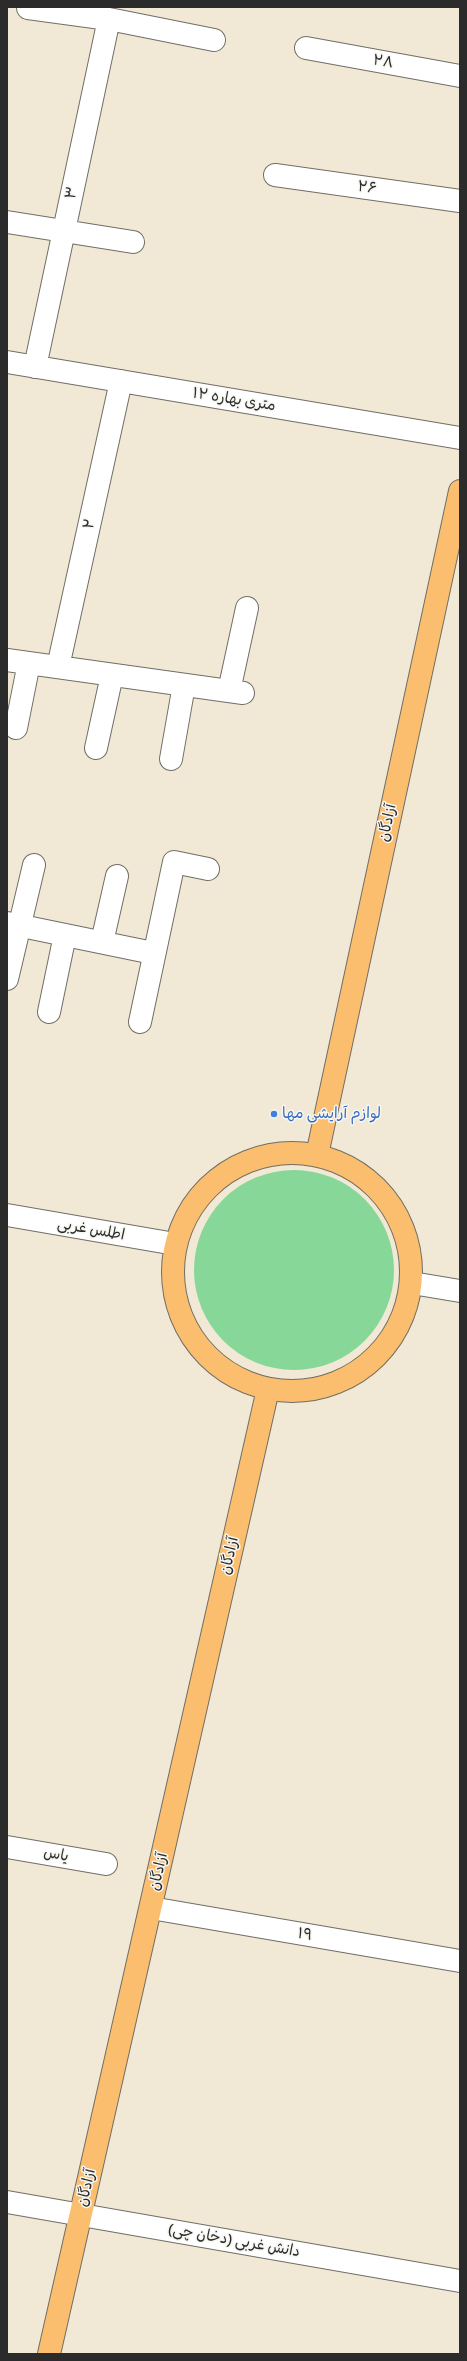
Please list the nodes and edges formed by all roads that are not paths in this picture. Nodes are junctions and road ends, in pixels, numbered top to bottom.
1 (28, 8) dead end
2 (109, 19) junction
3 (214, 40) dead end
4 (306, 48) dead end
5 (460, 76) edge
6 (275, 175) dead end
7 (460, 201) edge
8 (7, 222) edge
9 (64, 231) junction
10 (133, 242) dead end
11 (7, 362) edge
12 (35, 367) junction
13 (121, 381) junction
14 (460, 438) edge
15 (460, 491) edge
16 (247, 608) dead end
17 (7, 660) edge
18 (29, 663) junction
19 (58, 667) junction
20 (112, 675) junction
21 (184, 685) junction
22 (16, 728) dead end
23 (96, 748) dead end
24 (171, 759) dead end
25 (34, 865) dead end
26 (208, 869) dead end
27 (117, 876) dead end
28 (13, 924) edge
29 (65, 935) junction
30 (102, 942) junction
31 (153, 953) junction
32 (7, 979) edge
33 (49, 1012) dead end
34 (140, 1022) dead end
35 (317, 1155) junction
36 (7, 1215) edge
37 (176, 1244) junction
38 (412, 1283) junction
39 (460, 1292) edge
40 (268, 1389) junction
41 (7, 1847) edge
42 (106, 1864) dead end
43 (151, 1908) junction
44 (460, 1962) edge
45 (7, 2202) edge
46 (81, 2215) junction
47 (460, 2281) edge
48 (48, 2354) edge

1 - 2 street
2 - 3 street
2 - 9 street, ۳
4 - 5 street, ۲۸
6 - 7 street, ۲۶
8 - 9 street
9 - 10 street
9 - 12 street, ۳
11 - 12 street, ۱۲ متری بهاره
12 - 13 street, ۱۲ متری بهاره
13 - 14 street, ۱۲ متری بهاره
13 - 19 street, ۲
15 - 35 main road, آزادگان
16 - 21 street
17 - 18 street
18 - 19 street
18 - 22 street
19 - 20 street
20 - 21 street
20 - 23 street
21 - 24 street
25 - 28 street
26 - 31 street
27 - 30 street
28 - 29 street
28 - 32 street
29 - 30 street
29 - 33 street
30 - 31 street
31 - 34 street
35 - 37 main road
35 - 38 main road
36 - 37 street, اطلس غربی
37 - 40 main road
38 - 39 street
38 - 40 main road
40 - 43 main road, آزادگان
41 - 42 street, یاس
43 - 44 street, ۱۹
43 - 46 main road, آزادگان
45 - 46 street, دانش غربی (دخان چی)
46 - 47 street, دانش غربی (دخان چی)
46 - 48 main road, آزادگان

